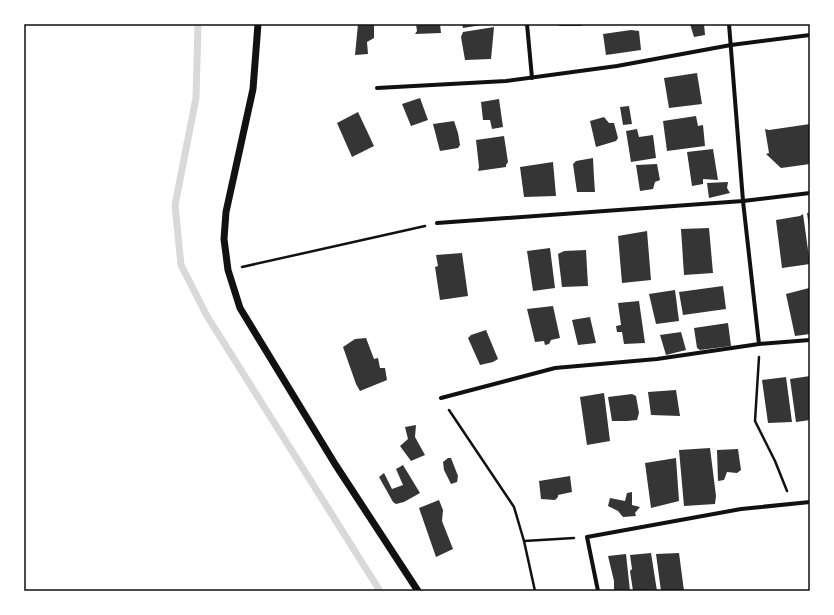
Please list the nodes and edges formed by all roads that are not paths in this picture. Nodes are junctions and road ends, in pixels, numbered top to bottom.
1 (258, 24) edge
2 (527, 24) edge
3 (729, 24) edge
4 (810, 35) edge
5 (731, 45) junction
6 (532, 78) junction
7 (377, 88) dead end
8 (810, 193) edge
9 (743, 201) junction
10 (437, 223) road end
11 (810, 340) edge
12 (759, 344) junction
13 (441, 398) road end
14 (810, 502) edge
15 (418, 591) edge
16 (598, 591) edge

1 - 15 street
2 - 6 street
3 - 5 street
4 - 5 street
5 - 6 street
5 - 9 street
6 - 7 street
8 - 9 street
9 - 10 street
9 - 12 street
11 - 12 street
12 - 13 street
14 - 16 street

